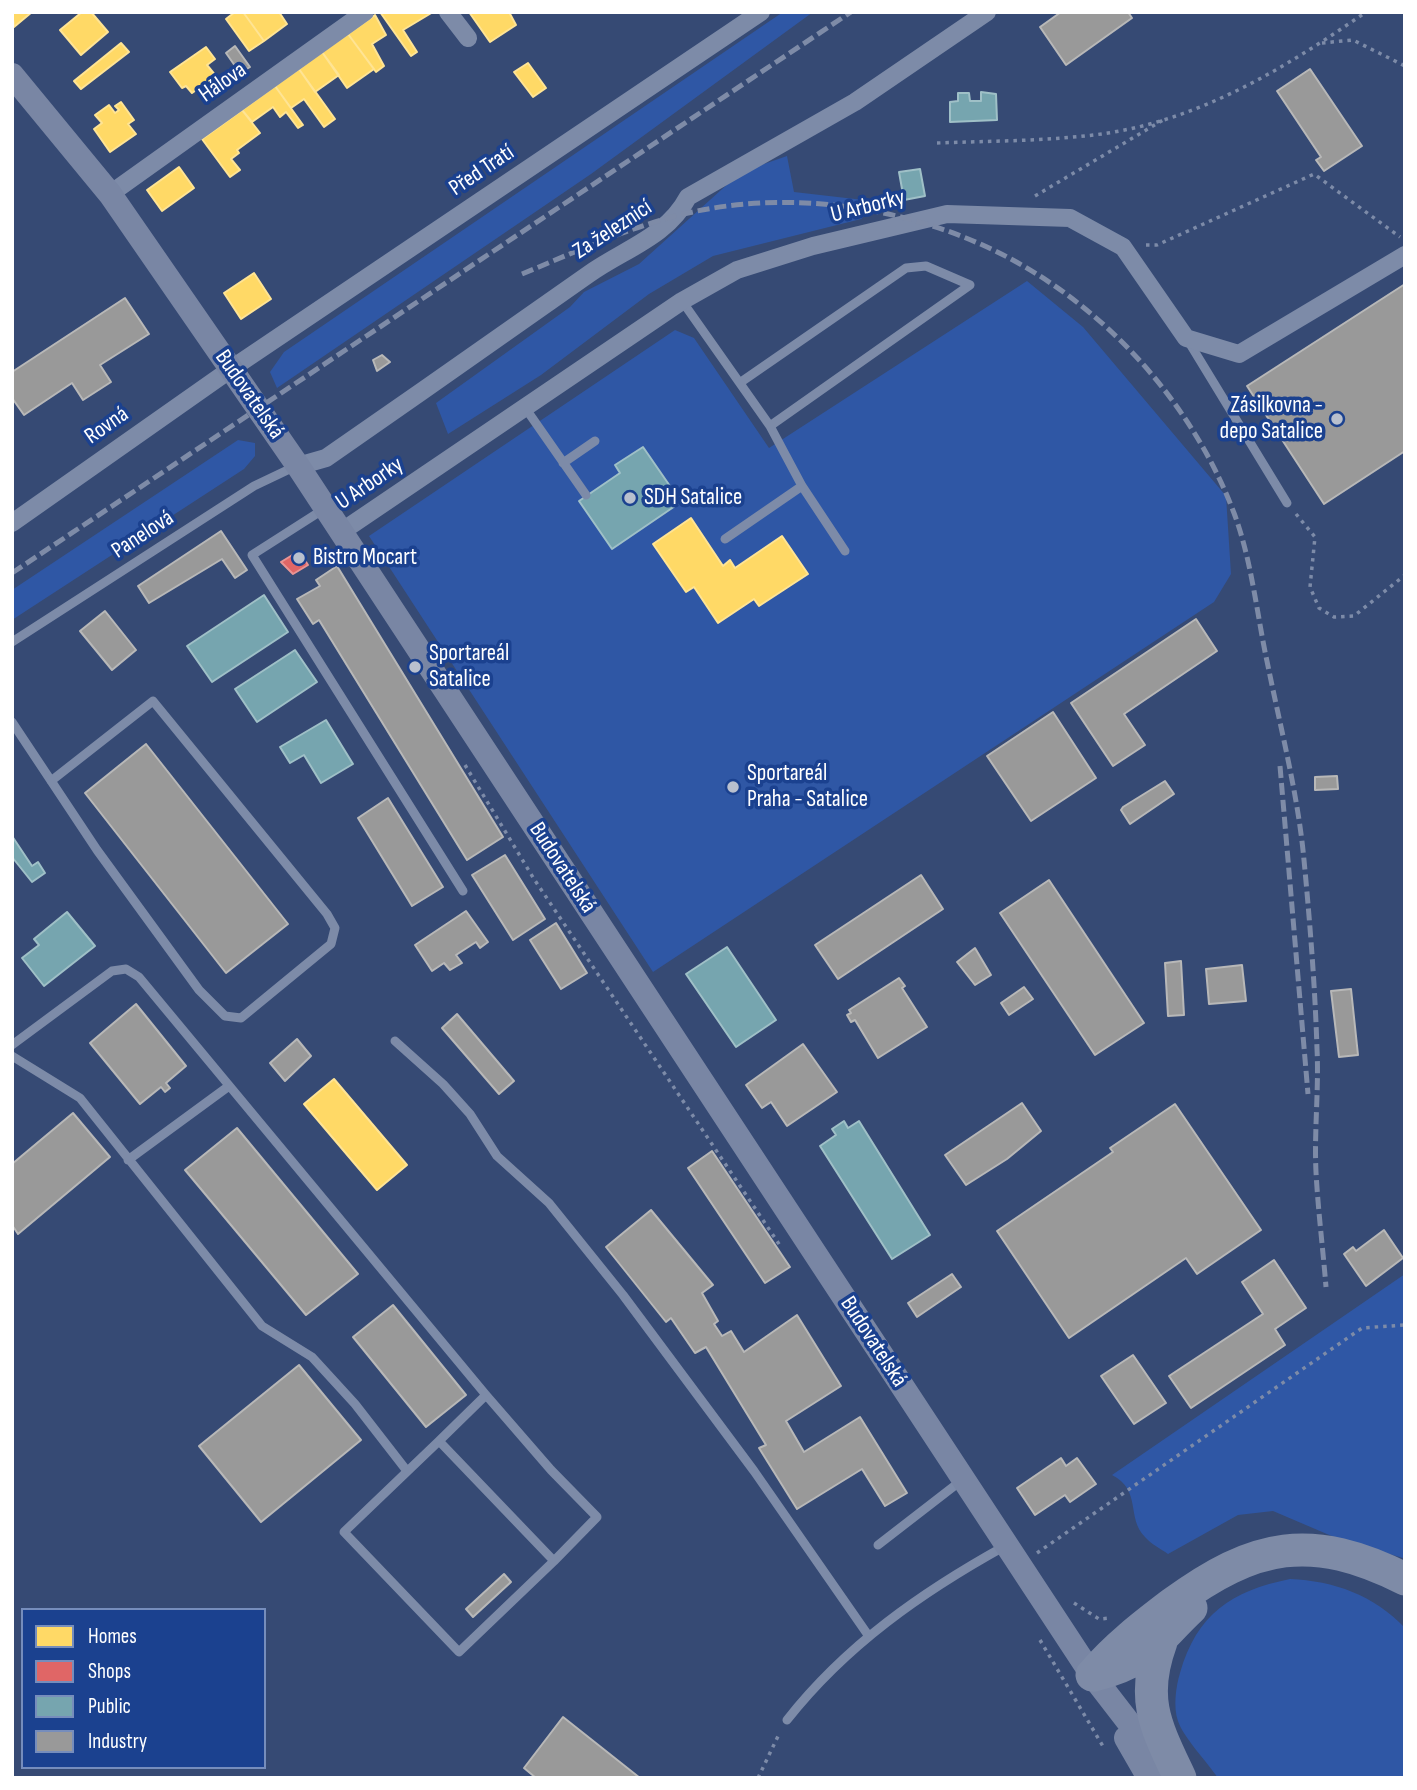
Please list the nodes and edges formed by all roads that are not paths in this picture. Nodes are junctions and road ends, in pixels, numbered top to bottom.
1 (365, 12) edge
2 (448, 12) edge
3 (761, 12) edge
4 (988, 12) edge
5 (468, 38) dead end
6 (12, 75) edge
7 (110, 194) junction
8 (1405, 255) edge
9 (682, 301) junction
10 (1186, 338) junction
11 (231, 369) junction
12 (741, 382) junction
13 (526, 409) junction
14 (770, 426) junction
15 (595, 441) dead end
16 (563, 463) junction
17 (298, 466) junction
18 (802, 485) junction
19 (586, 495) dead end
20 (1287, 503) road end
21 (325, 508) junction
22 (12, 523) edge
23 (341, 532) junction
24 (725, 539) dead end
25 (845, 551) dead end
26 (12, 642) edge
27 (12, 722) edge
28 (51, 781) junction
29 (463, 891) dead end
30 (395, 1041) dead end
31 (12, 1045) edge
32 (12, 1056) edge
33 (229, 1086) junction
34 (128, 1160) junction
35 (486, 1395) junction
36 (439, 1441) junction
37 (407, 1471) junction
38 (963, 1479) junction
39 (1017, 1544) junction
40 (878, 1545) dead end
41 (554, 1561) junction
42 (1405, 1580) edge
43 (1405, 1599) edge
44 (868, 1635) junction
45 (1160, 1642) junction
46 (1092, 1675) junction
47 (787, 1720) road end
48 (1149, 1778) edge
49 (1172, 1778) edge
50 (1180, 1778) edge

1 - 7 street, Hálova
2 - 5 street
3 - 11 street, Před Tratí
4 - 17 street, Za železnicí
6 - 7 street, Budovatelská
7 - 11 street, Budovatelská
8 - 10 street
9 - 10 street, U Arborky
9 - 12 lane
9 - 13 street, U Arborky
10 - 20 lane
11 - 17 street, Budovatelská
11 - 22 street, Rovná
12 - 14 lane
12 - 14 lane
13 - 16 lane
13 - 23 street, U Arborky
14 - 18 lane
15 - 16 lane
16 - 19 lane
17 - 21 street, Budovatelská
17 - 26 lane, Panelová
18 - 24 lane
18 - 25 lane
21 - 23 street, Budovatelská
21 - 29 lane
23 - 38 street, Budovatelská
27 - 28 lane
28 - 28 lane
30 - 44 lane
31 - 33 lane
32 - 34 lane
33 - 34 lane
33 - 35 lane
34 - 37 lane
35 - 36 lane
35 - 41 lane
36 - 37 lane
36 - 41 lane
37 - 41 lane
38 - 39 street, Budovatelská
38 - 40 lane
39 - 44 lane
39 - 46 street, Budovatelská
42 - 46 highway
43 - 45 highway
44 - 47 lane
45 - 46 highway
45 - 50 highway
46 - 48 street, Budovatelská
46 - 49 street, Budovatelská

